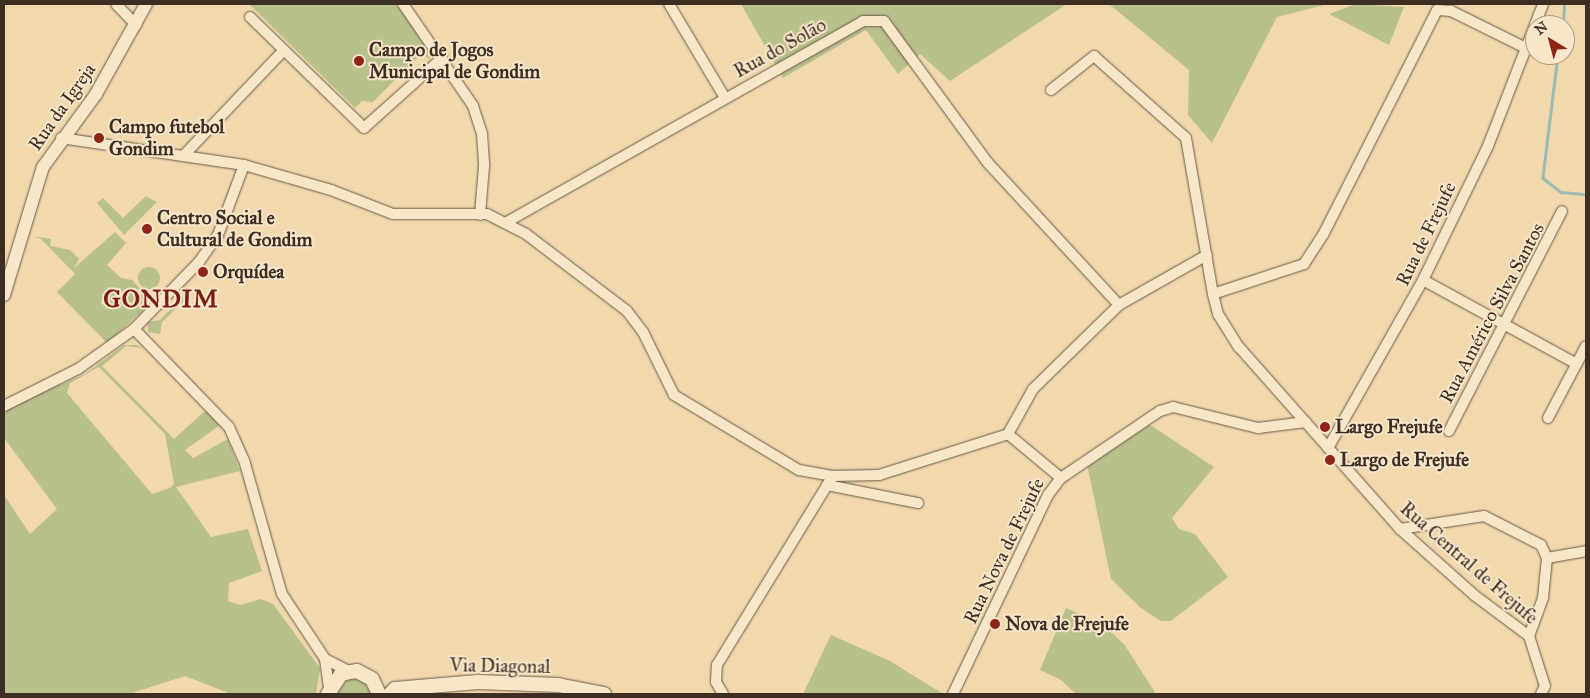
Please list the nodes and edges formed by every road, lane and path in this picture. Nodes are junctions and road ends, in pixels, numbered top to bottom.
1 (116, 4) edge
2 (146, 4) edge
3 (404, 4) edge
4 (669, 4) edge
5 (250, 17) dead end
6 (136, 25) junction
7 (1525, 48) edge
8 (283, 51) junction
9 (1525, 51) edge
10 (442, 58) junction
11 (1051, 90) dead end
12 (725, 98) junction
13 (61, 138) junction
14 (185, 154) junction
15 (244, 165) junction
16 (1562, 211) dead end
17 (480, 215) junction
18 (505, 223) junction
19 (1207, 255) junction
20 (1423, 280) junction
21 (1213, 294) junction
22 (4, 295) edge
23 (1119, 305) junction
24 (1505, 326) junction
25 (134, 329) junction
26 (1586, 346) edge
27 (1577, 364) junction
28 (4, 406) edge
29 (1548, 418) dead end
30 (1306, 422) junction
31 (1449, 431) dead end
32 (1008, 434) junction
33 (1328, 448) junction
34 (1061, 478) junction
35 (830, 480) junction
36 (918, 503) dead end
37 (1400, 529) junction
38 (1586, 551) edge
39 (1547, 558) junction
40 (1529, 636) junction
41 (325, 659) junction
42 (349, 671) junction
43 (372, 679) junction
44 (328, 692) edge
45 (393, 692) edge
46 (379, 694) edge
47 (604, 694) edge
48 (722, 694) edge
49 (953, 694) edge
50 (1542, 694) edge

1 - 6 street
2 - 6 street, Rua da Igreja
3 - 10 street
4 - 12 street
5 - 8 street
6 - 13 street, Rua da Igreja
7 - 21 street
8 - 10 street
8 - 14 street
9 - 20 street, Rua de Frejufe
10 - 17 street
11 - 19 street
12 - 18 street, Rua do Solão
12 - 23 street, Rua do Solão
13 - 14 street
13 - 22 street, Rua da Igreja
14 - 15 street
15 - 17 street
15 - 25 street
16 - 24 street, Rua Américo Silva Santos
17 - 18 street
18 - 35 street
19 - 21 street
19 - 23 street
20 - 24 street
20 - 33 street, Rua de Frejufe
21 - 30 street
23 - 32 street
24 - 27 street
24 - 31 street, Rua Américo Silva Santos
25 - 28 street
25 - 41 street
26 - 27 street
27 - 29 street
30 - 33 street
30 - 34 street, Rua Nova de Frejufe
32 - 34 street
32 - 35 street
33 - 37 street, Rua Central de Frejufe
34 - 49 street, Rua Nova de Frejufe
35 - 36 street
35 - 48 street
37 - 39 street
37 - 40 street, Rua Central de Frejufe
38 - 39 street
39 - 40 street
40 - 50 street, Rua Central de Frejufe
41 - 42 street
41 - 44 street
42 - 43 main road, Via Diagonal
42 - 44 main road
43 - 45 main road, Via Diagonal
43 - 46 main road
45 - 47 main road, Via Diagonal

